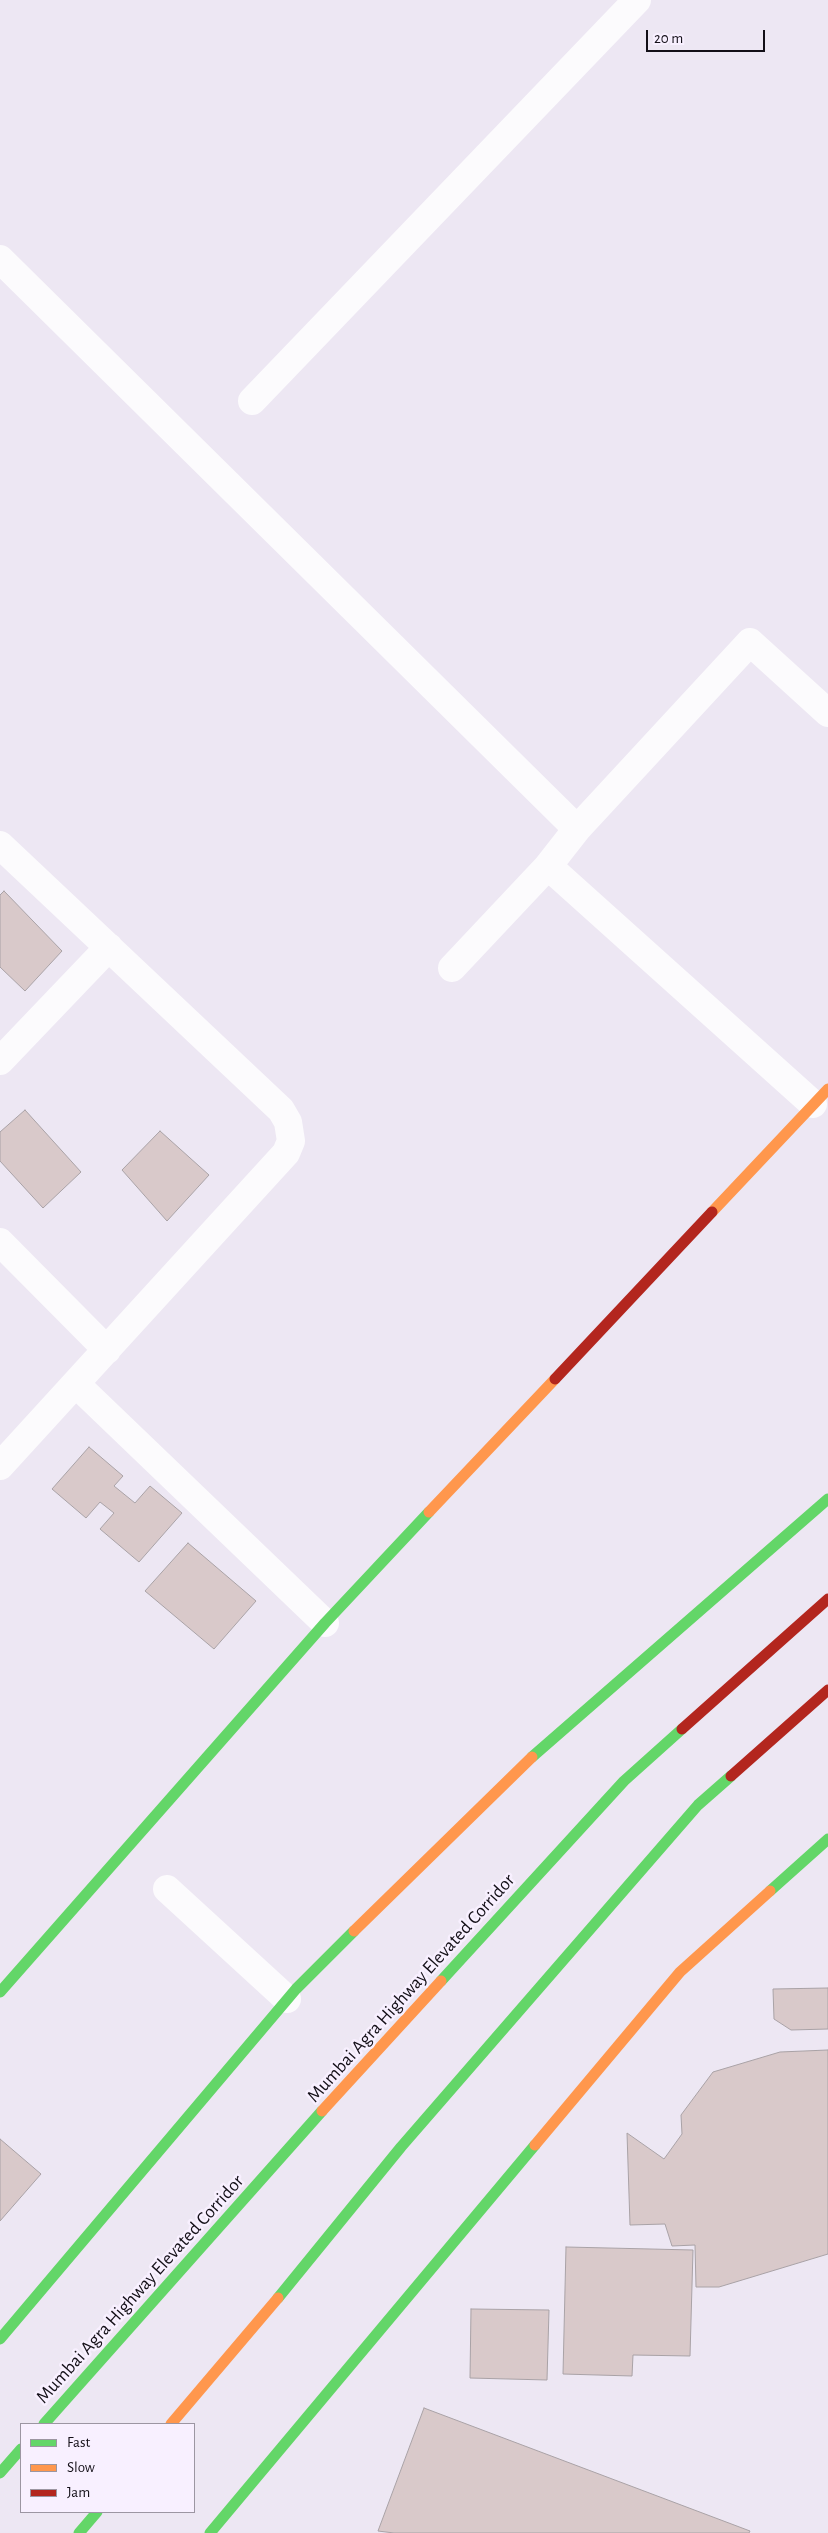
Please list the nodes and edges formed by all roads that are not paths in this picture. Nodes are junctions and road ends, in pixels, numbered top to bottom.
1 (637, 0) edge
2 (0, 259) edge
3 (252, 401) dead end
4 (828, 713) edge
5 (577, 829) junction
6 (0, 845) edge
7 (548, 866) junction
8 (108, 947) junction
9 (452, 968) dead end
10 (0, 1061) edge
11 (820, 1096) edge
12 (0, 1242) edge
13 (107, 1350) junction
14 (76, 1384) junction
15 (0, 1466) edge
16 (828, 1499) edge
17 (828, 1599) edge
18 (325, 1623) junction
19 (828, 1690) edge
20 (828, 1838) edge
21 (167, 1889) dead end
22 (0, 1992) edge
23 (288, 1999) junction
24 (0, 2339) edge
25 (45, 2423) edge
26 (173, 2423) edge
27 (20, 2450) edge
28 (0, 2473) edge
29 (96, 2513) edge
30 (80, 2533) edge
31 (210, 2533) edge

1 - 3 street
2 - 5 street
4 - 5 street
5 - 7 street
6 - 8 street
7 - 9 street
7 - 11 street
8 - 10 street
8 - 13 street
11 - 18 main road
12 - 13 street
13 - 14 street
14 - 15 street
14 - 18 street
16 - 23 main road
17 - 25 main road, Mumbai Agra Highway Elevated Corridor
18 - 22 main road
19 - 26 main road
20 - 31 main road
21 - 23 street
23 - 24 main road
27 - 28 main road
29 - 30 main road

